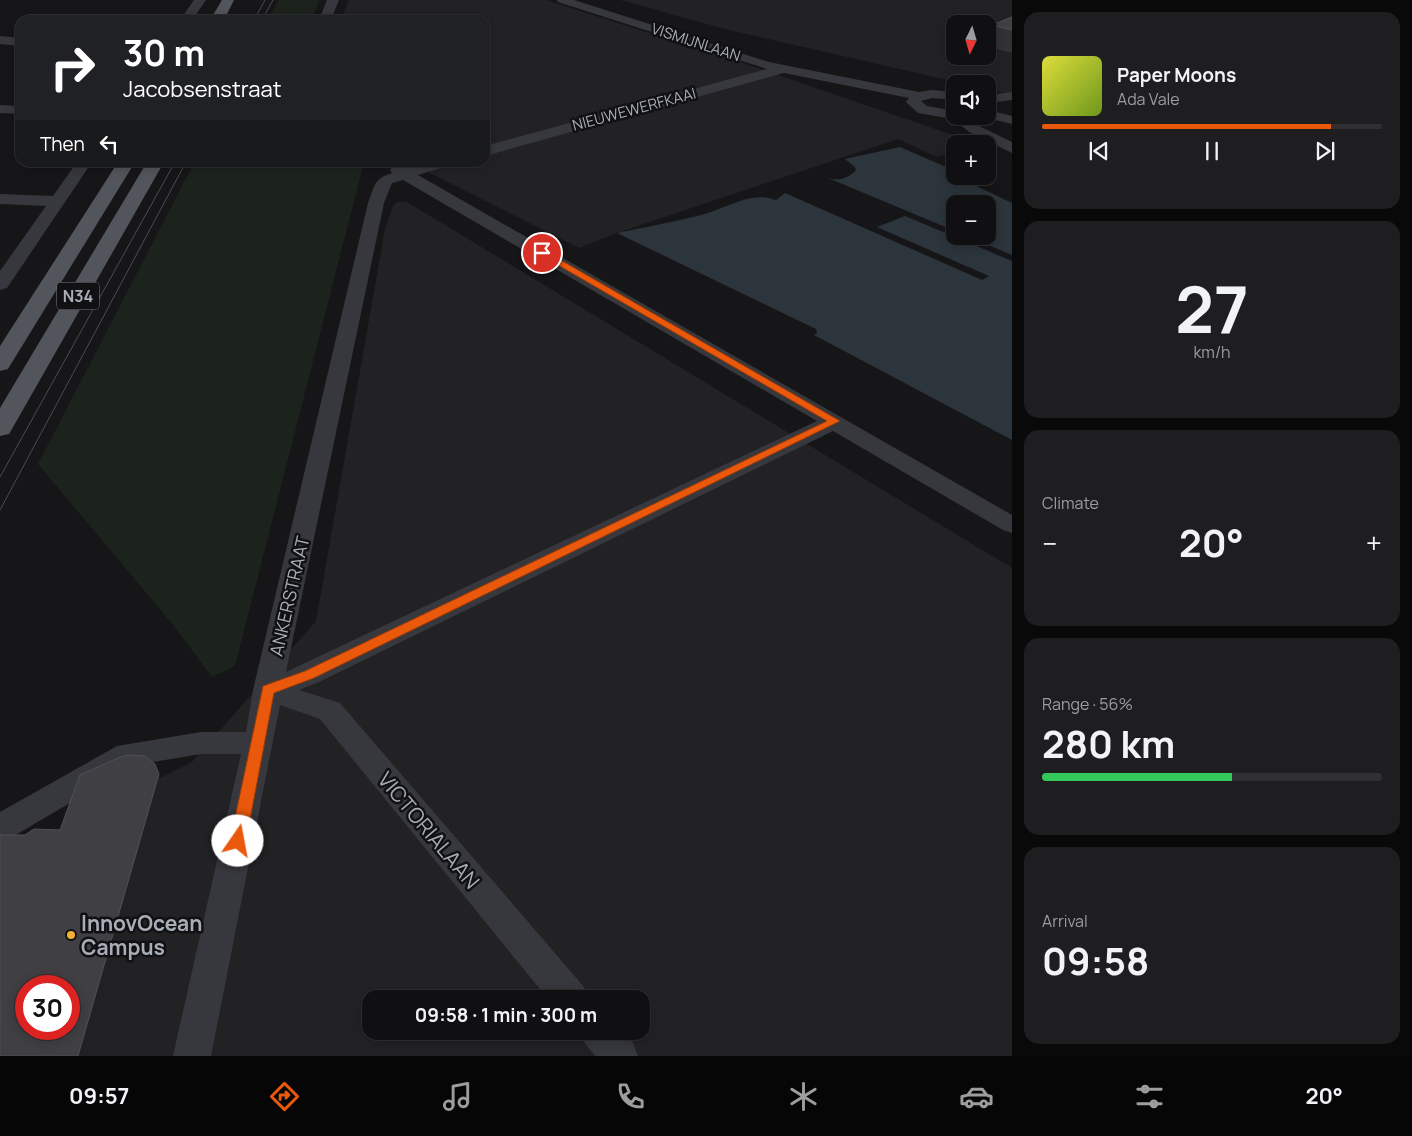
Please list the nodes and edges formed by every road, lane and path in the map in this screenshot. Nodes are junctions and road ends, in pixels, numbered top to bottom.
1 (200, 0) edge
2 (228, 0) edge
3 (333, 0) edge
4 (562, 0) edge
5 (190, 15) edge
6 (220, 15) edge
7 (327, 15) edge
8 (2, 42) edge
9 (15, 42) edge
10 (783, 69) junction
11 (946, 95) edge
12 (1012, 96) edge
13 (996, 98) edge
14 (916, 99) junction
15 (0, 109) edge
16 (15, 110) edge
17 (946, 114) edge
18 (996, 116) edge
19 (1012, 120) edge
20 (969, 125) edge
21 (1012, 148) edge
22 (490, 150) edge
23 (81, 167) edge
24 (124, 167) edge
25 (153, 167) edge
26 (395, 168) edge
27 (0, 199) edge
28 (57, 201) junction
29 (0, 284) edge
30 (0, 364) edge
31 (835, 421) junction
32 (0, 429) edge
33 (1012, 525) edge
34 (268, 690) junction
35 (259, 744) junction
36 (0, 828) edge
37 (563, 990) edge
38 (606, 1040) edge
39 (192, 1056) edge
40 (619, 1056) edge

1 - 5 street
2 - 6 main road
3 - 7 street
4 - 10 street, VISMIJNLAAN
8 - 9 street
10 - 14 street, VISMIJNLAAN
10 - 22 street, NIEUWEWERFKAAI
11 - 14 street
12 - 13 street
14 - 17 street
15 - 16 street
18 - 19 street
20 - 21 street
23 - 28 street
24 - 30 main road, N34
25 - 32 main road, N34
26 - 31 street
26 - 34 street, ANKERSTRAAT
27 - 28 street
28 - 29 street
31 - 33 street
31 - 34 street
34 - 35 street, ANKERSTRAAT
34 - 37 street, VICTORIALAAN
35 - 36 street
35 - 39 street, ANKERSTRAAT
38 - 40 street

